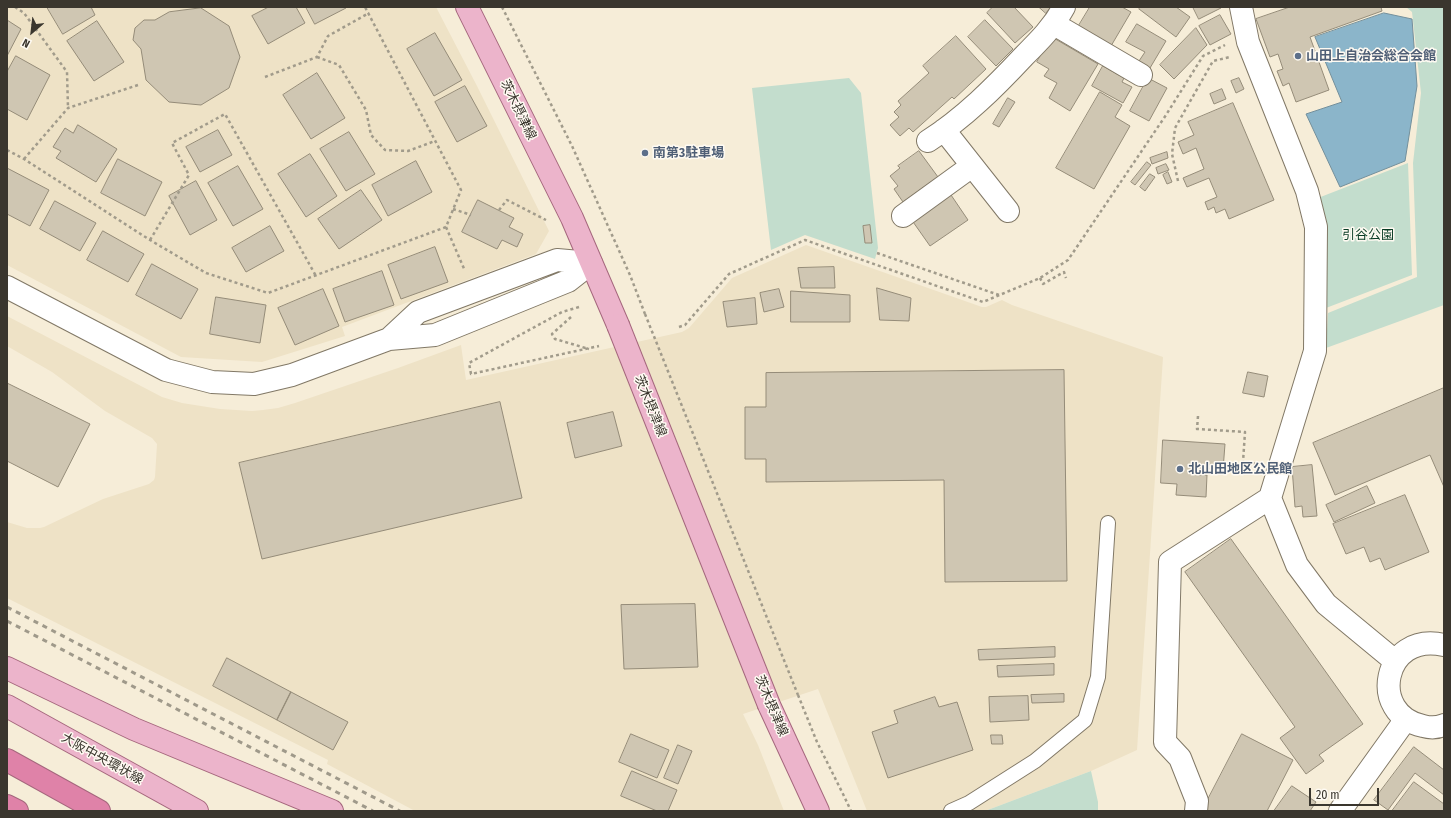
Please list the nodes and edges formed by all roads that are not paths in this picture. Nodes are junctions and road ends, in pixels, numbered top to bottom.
1 (467, 7) edge
2 (1241, 7) edge
3 (1059, 15) edge
4 (1141, 75) dead end
5 (972, 166) junction
6 (1008, 211) dead end
7 (903, 216) dead end
8 (591, 263) junction
9 (7, 287) edge
10 (389, 339) junction
11 (1270, 498) junction
12 (1108, 523) dead end
13 (1444, 644) edge
14 (1395, 661) junction
15 (7, 668) edge
16 (7, 706) edge
17 (1406, 719) junction
18 (1444, 725) edge
19 (7, 760) edge
20 (7, 806) edge
21 (17, 811) edge
22 (99, 811) edge
23 (197, 811) edge
24 (332, 811) edge
25 (818, 811) edge
26 (951, 811) edge
27 (1196, 811) edge
28 (1340, 811) edge

1 - 8 main road, 茨木摂津線
2 - 11 street
3 - 4 street
3 - 5 street
5 - 6 street
5 - 7 street
8 - 10 street
8 - 10 street
8 - 25 main road, 茨木摂津線, bridge
9 - 10 street
11 - 14 street
11 - 27 street
12 - 26 lane
13 - 14 street
14 - 17 street
15 - 24 main road
16 - 23 main road, 大阪中央環状線
17 - 18 street
17 - 28 street
19 - 22 highway
20 - 21 highway

